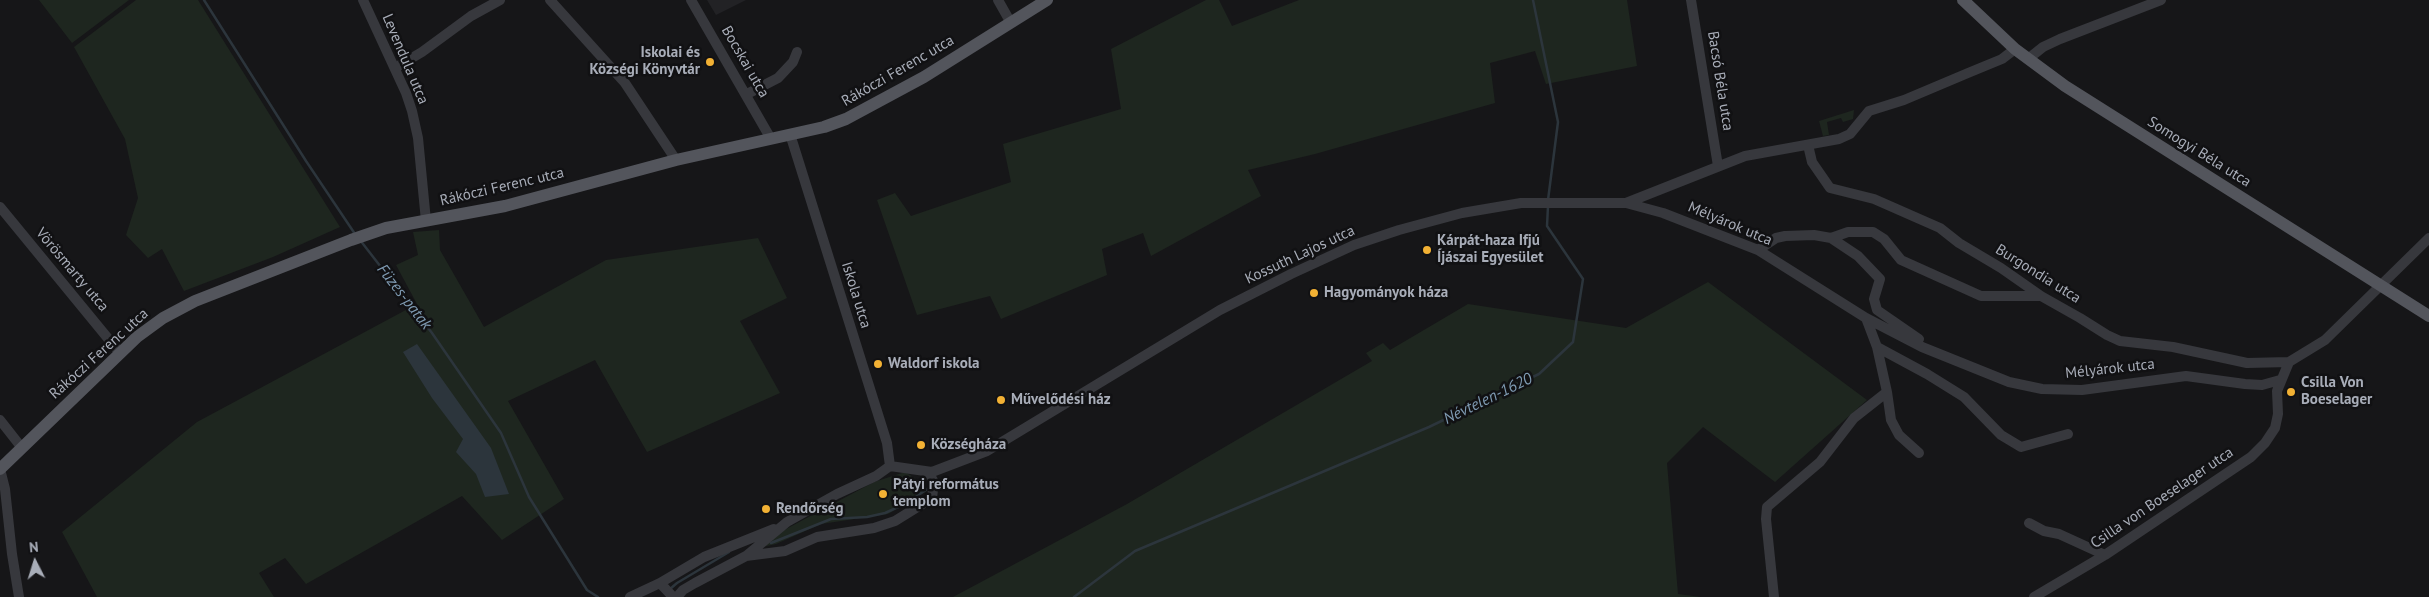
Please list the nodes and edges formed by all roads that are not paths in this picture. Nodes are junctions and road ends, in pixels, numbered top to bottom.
1 (362, 0) edge
2 (500, 0) edge
3 (550, 0) edge
4 (692, 0) edge
5 (998, 0) edge
6 (1047, 0) edge
7 (1690, 0) edge
8 (1963, 0) edge
9 (2161, 0) edge
10 (1011, 23) junction
11 (2015, 49) junction
12 (797, 52) dead end
13 (2028, 59) junction
14 (395, 68) junction
15 (747, 94) junction
16 (790, 134) junction
17 (771, 139) junction
18 (1808, 145) junction
19 (676, 160) junction
20 (1718, 166) junction
21 (1626, 203) junction
22 (0, 207) edge
23 (426, 221) junction
24 (1831, 238) junction
25 (2429, 238) edge
26 (1758, 250) junction
27 (2380, 284) junction
28 (2041, 296) junction
29 (2429, 316) edge
30 (1866, 318) junction
31 (1877, 347) junction
32 (120, 353) junction
33 (1955, 359) junction
34 (2289, 362) junction
35 (2269, 364) junction
36 (2280, 380) junction
37 (1887, 392) junction
38 (0, 420) edge
39 (2068, 434) dead end
40 (22, 448) junction
41 (1919, 452) dead end
42 (890, 466) junction
43 (0, 469) edge
44 (928, 472) junction
45 (2029, 523) dead end
46 (780, 527) junction
47 (2105, 555) junction
48 (746, 556) junction
49 (660, 583) junction
50 (19, 597) edge
51 (630, 597) edge
52 (673, 597) edge
53 (677, 597) edge
54 (1774, 597) edge
55 (2034, 597) edge

1 - 14 street, Levendula utca
2 - 14 street
3 - 19 street
4 - 15 street, Bocskai utca
5 - 10 street
6 - 10 main road, Rákóczi Ferenc utca
7 - 20 street, Bacsó Béla utca
8 - 11 main road, Somogyi Béla utca
9 - 13 street
10 - 16 main road, Rákóczi Ferenc utca
11 - 13 main road, Somogyi Béla utca
11 - 18 street
12 - 15 street
13 - 27 main road, Somogyi Béla utca
14 - 23 street, Levendula utca
15 - 17 street, Bocskai utca
16 - 17 main road, Rákóczi Ferenc utca
16 - 42 street, Iskola utca
17 - 19 main road, Rákóczi Ferenc utca
18 - 20 street
18 - 28 street, Burgondia utca
19 - 23 main road, Rákóczi Ferenc utca
20 - 21 street, Kossuth Lajos utca
21 - 26 street, Mélyárok utca
21 - 44 street, Kossuth Lajos utca
22 - 32 street, Vörösmarty utca
23 - 32 main road, Rákóczi Ferenc utca
24 - 26 street
24 - 28 street
24 - 33 street
25 - 27 street
26 - 30 street, Mélyárok utca
27 - 29 main road, Somogyi Béla utca
27 - 34 street
28 - 35 street, Burgondia utca
30 - 31 street
30 - 33 street, Mélyárok utca
31 - 37 street
31 - 39 street
32 - 40 main road, Rákóczi Ferenc utca
33 - 36 street, Mélyárok utca
34 - 35 street, Burgondia utca
34 - 36 street
35 - 36 street
36 - 47 street, Csilla von Boeselager utca
37 - 41 street
37 - 54 street
38 - 40 street
40 - 43 main road, Rákóczi Ferenc utca
42 - 44 street, Kossuth Lajos utca
42 - 46 street
43 - 50 street
44 - 48 street
45 - 47 street
46 - 48 street
46 - 49 street
47 - 55 street, Csilla von Boeselager utca
48 - 53 street
49 - 51 street
49 - 52 street

